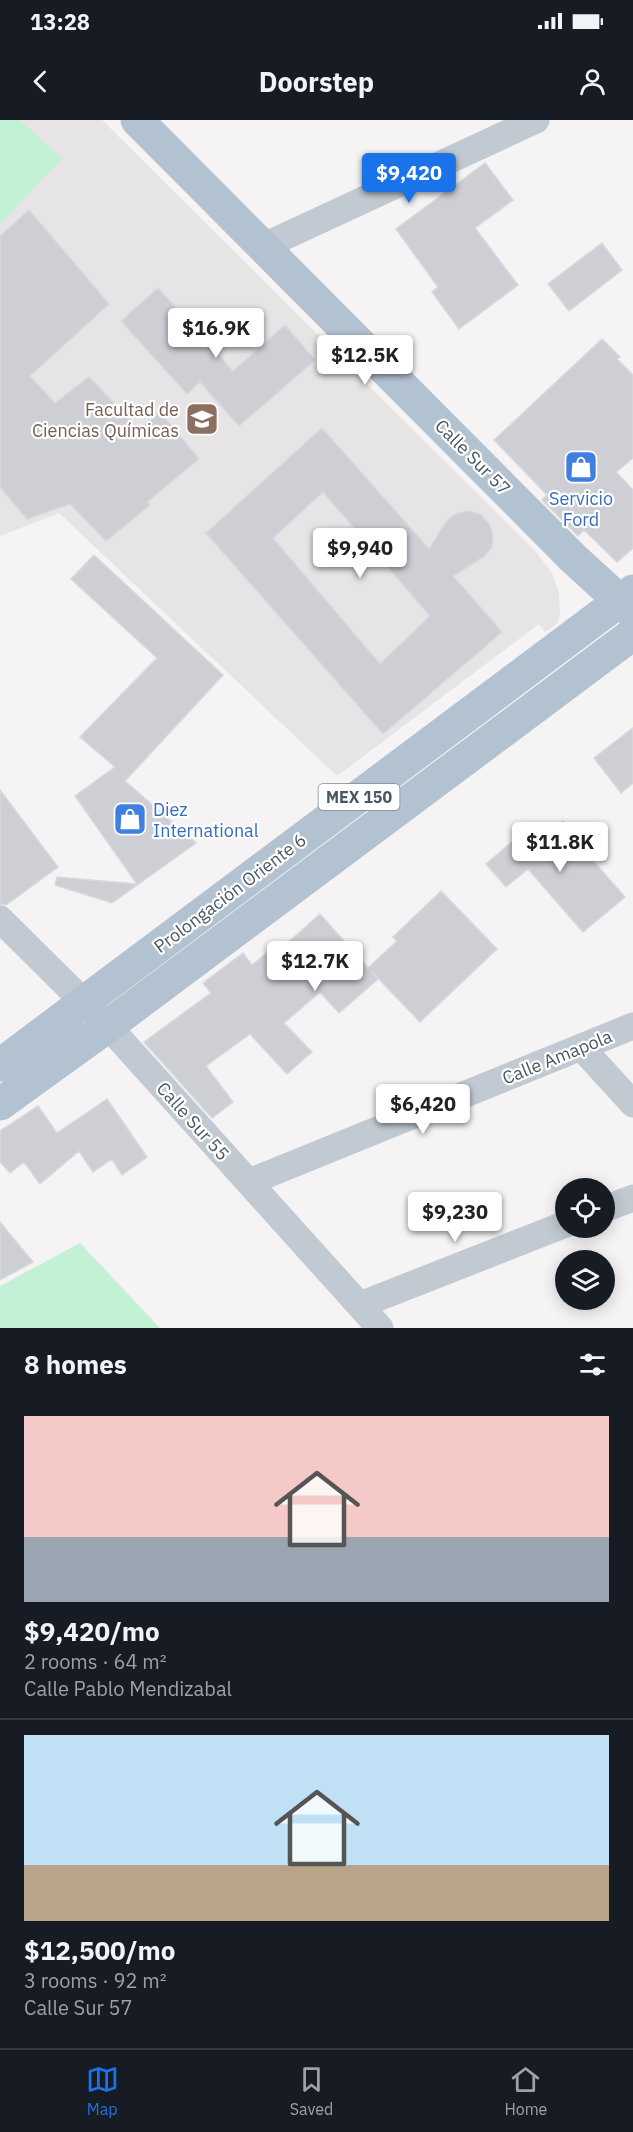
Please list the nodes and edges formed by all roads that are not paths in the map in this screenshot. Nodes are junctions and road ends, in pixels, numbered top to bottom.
1 (138, 120) edge
2 (536, 120) edge
3 (262, 247) junction
4 (629, 602) edge
5 (633, 634) edge
6 (0, 919) edge
7 (85, 1002) junction
8 (108, 1026) junction
9 (633, 1026) edge
10 (581, 1047) junction
11 (0, 1065) edge
12 (0, 1104) edge
13 (633, 1104) edge
14 (249, 1182) junction
15 (633, 1198) edge
16 (615, 1205) edge
17 (555, 1228) edge
18 (360, 1305) junction
19 (380, 1328) edge

1 - 3 main road, Calle Sur 57
2 - 3 street
3 - 4 main road, Calle Sur 57
4 - 7 main road, Prolongación Oriente 6 / MEX 150
5 - 8 main road, Prolongación Oriente 6 / MEX 150
6 - 7 street, Calle Sur 55
7 - 8 street, Calle Sur 55
7 - 11 main road, Prolongación Oriente 6 / MEX 150
8 - 12 main road, Prolongación Oriente 6 / MEX 150
8 - 14 street, Calle Sur 55
9 - 10 street, Calle Amapola
10 - 13 street
10 - 14 street, Calle Amapola
14 - 18 street, Calle Sur 55
15 - 16 street
17 - 18 street
18 - 19 street, Calle Sur 55

